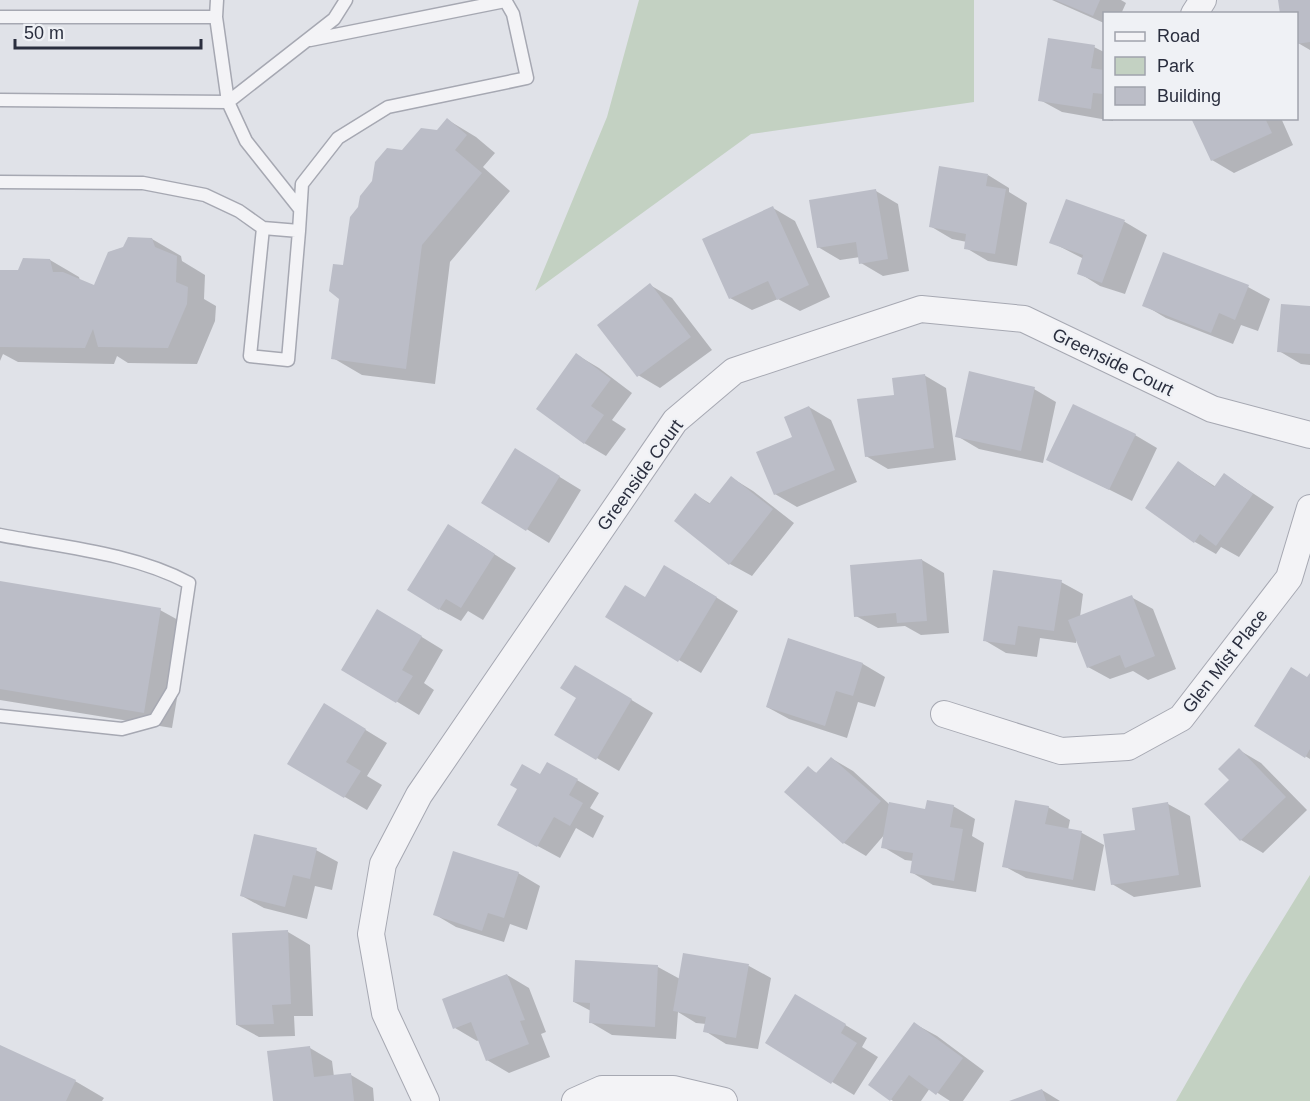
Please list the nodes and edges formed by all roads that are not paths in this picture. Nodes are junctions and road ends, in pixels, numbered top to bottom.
1 (217, 0) edge
2 (346, 0) edge
3 (505, 0) edge
4 (0, 17) edge
5 (216, 17) junction
6 (309, 40) junction
7 (0, 100) edge
8 (228, 102) junction
9 (0, 182) edge
10 (300, 209) junction
11 (262, 228) junction
12 (299, 231) junction
13 (1310, 435) edge
14 (1310, 508) edge
15 (0, 535) edge
16 (944, 714) dead end
17 (0, 716) edge
18 (426, 1101) edge
19 (575, 1101) edge
20 (724, 1101) edge

1 - 5 lane
2 - 6 lane
3 - 6 lane
3 - 10 lane
4 - 5 lane
5 - 8 lane
6 - 8 lane
7 - 8 lane
8 - 10 lane
9 - 11 lane
10 - 12 lane
11 - 12 lane
11 - 12 lane
13 - 18 street, Greenside Court
14 - 16 street, Glen Mist Place
15 - 17 lane
19 - 20 street

